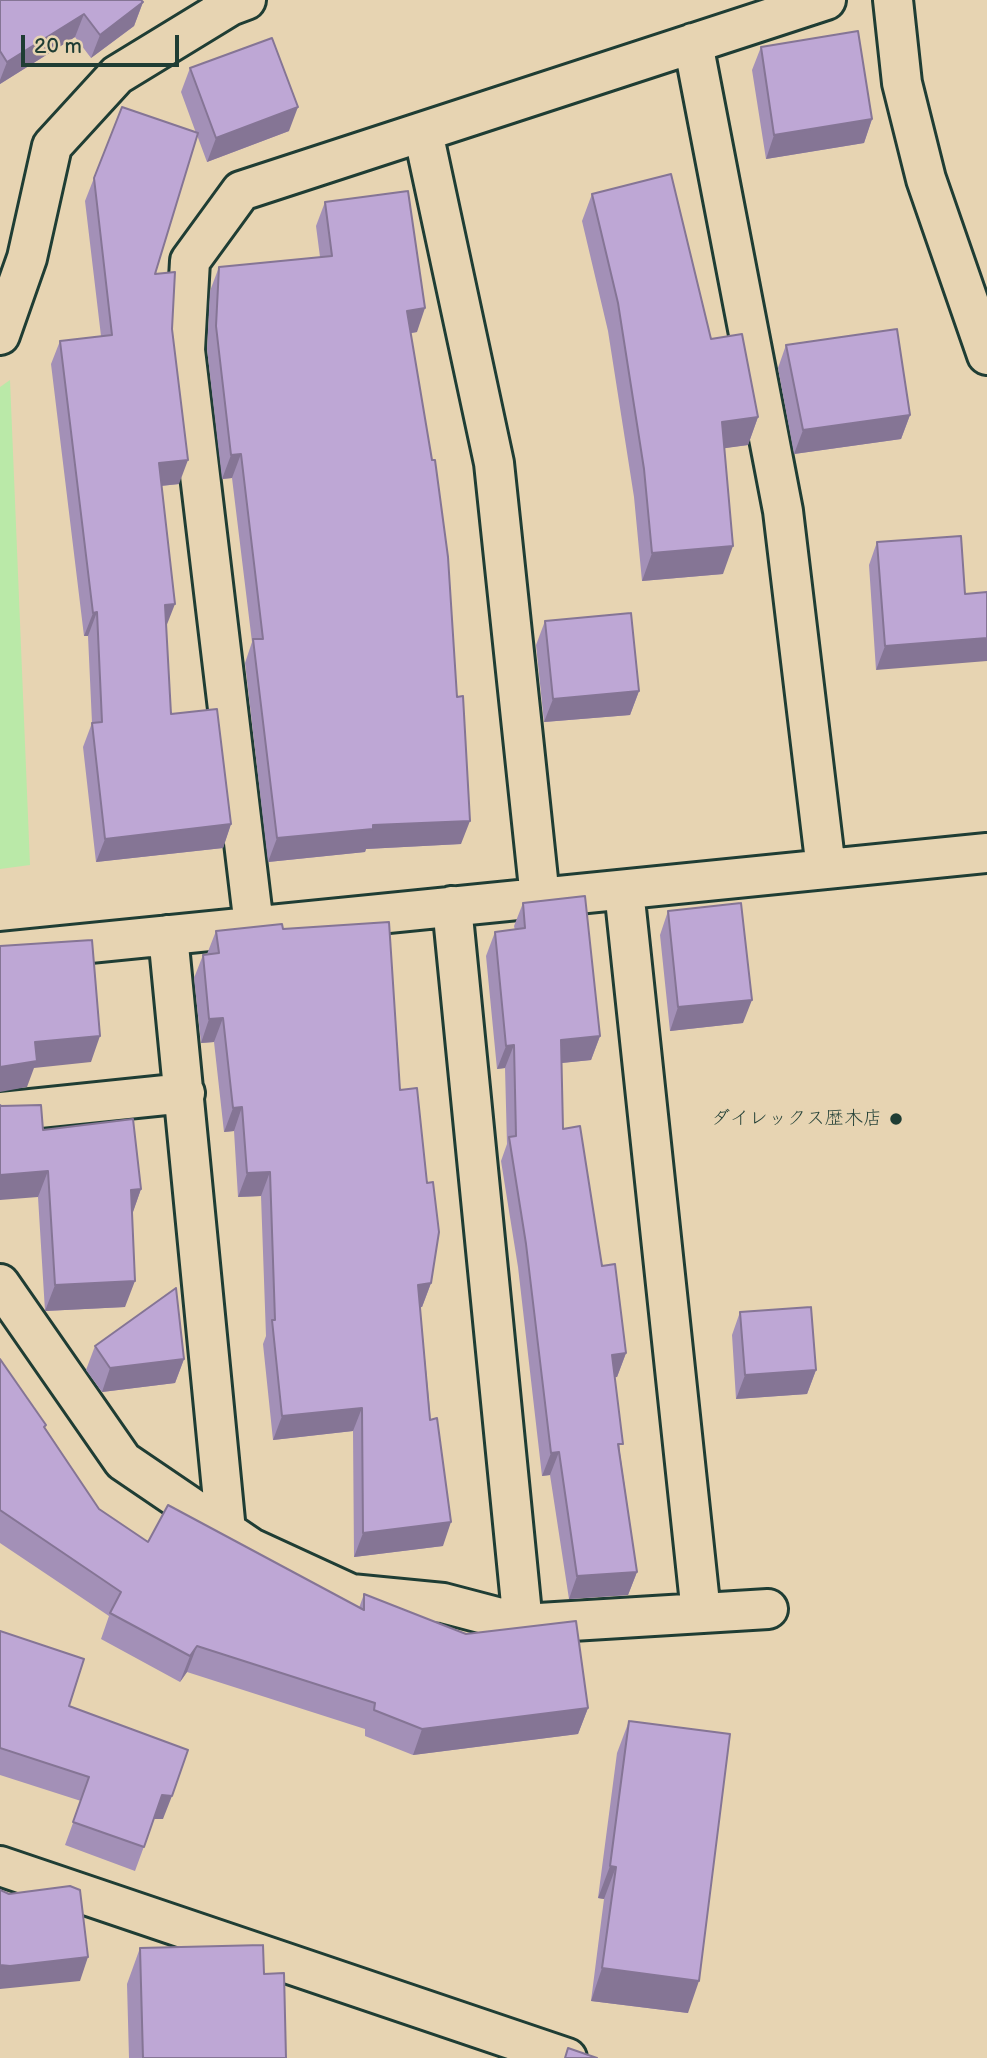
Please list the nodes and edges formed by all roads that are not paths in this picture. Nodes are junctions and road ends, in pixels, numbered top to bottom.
1 (826, 0) edge
2 (893, 0) edge
3 (239, 2) edge
4 (692, 43) junction
5 (423, 132) junction
6 (0, 335) edge
7 (987, 355) edge
8 (987, 853) edge
9 (826, 869) junction
10 (624, 890) junction
11 (540, 898) junction
12 (452, 906) junction
13 (254, 926) junction
14 (168, 935) junction
15 (0, 952) edge
16 (185, 1093) junction
17 (0, 1112) edge
18 (0, 1284) edge
19 (226, 1531) junction
20 (768, 1609) dead end
21 (701, 1613) junction
22 (523, 1624) junction
23 (0, 1866) edge
24 (567, 2058) edge

1 - 4 street
2 - 7 street
3 - 6 street
4 - 5 street
4 - 9 street
5 - 11 street
5 - 13 street
8 - 9 street
9 - 10 street
10 - 11 street
10 - 21 street
11 - 12 street
12 - 13 street
12 - 22 street
13 - 14 street
14 - 15 street
14 - 16 street
16 - 17 street
16 - 19 street
18 - 19 street
19 - 22 street
20 - 21 street
21 - 22 street
23 - 24 street

